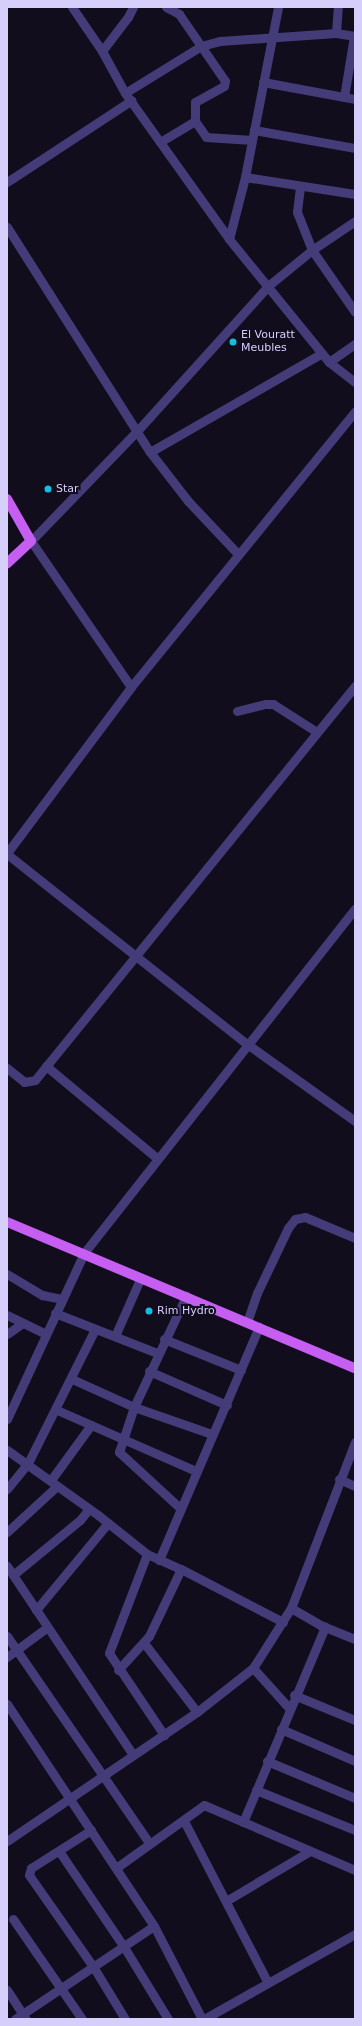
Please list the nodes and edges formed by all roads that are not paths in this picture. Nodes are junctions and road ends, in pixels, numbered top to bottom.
1 (72, 7) edge
2 (83, 7) edge
3 (133, 7) edge
4 (166, 7) edge
5 (278, 7) edge
6 (338, 7) edge
7 (177, 9) edge
8 (81, 20) junction
9 (336, 33) junction
10 (354, 36) edge
11 (273, 38) junction
12 (201, 46) junction
13 (102, 51) junction
14 (263, 82) junction
15 (129, 97) junction
16 (344, 97) junction
17 (355, 99) edge
18 (195, 121) junction
19 (253, 135) junction
20 (160, 142) junction
21 (355, 148) edge
22 (245, 178) junction
23 (7, 182) edge
24 (300, 187) junction
25 (355, 194) edge
26 (354, 225) edge
27 (7, 227) edge
28 (230, 239) junction
29 (312, 250) junction
30 (268, 286) junction
31 (355, 312) edge
32 (355, 344) edge
33 (322, 353) junction
34 (329, 362) junction
35 (355, 382) edge
36 (355, 411) edge
37 (138, 430) junction
38 (150, 452) junction
39 (7, 499) edge
40 (31, 541) junction
41 (238, 554) junction
42 (7, 563) edge
43 (355, 686) edge
44 (131, 687) junction
45 (238, 711) dead end
46 (317, 732) junction
47 (7, 853) edge
48 (355, 908) edge
49 (134, 956) junction
50 (247, 1044) junction
51 (46, 1066) junction
52 (7, 1068) edge
53 (355, 1121) edge
54 (158, 1158) junction
55 (7, 1222) edge
56 (355, 1238) edge
57 (84, 1253) junction
58 (7, 1274) edge
59 (141, 1277) junction
60 (186, 1296) junction
61 (62, 1299) junction
62 (55, 1313) junction
63 (7, 1315) edge
64 (247, 1322) junction
65 (23, 1323) junction
66 (259, 1327) junction
67 (95, 1329) junction
68 (7, 1334) edge
69 (46, 1334) junction
70 (115, 1336) junction
71 (164, 1340) junction
72 (158, 1353) junction
73 (355, 1368) edge
74 (241, 1370) junction
75 (149, 1372) junction
76 (72, 1378) junction
77 (227, 1405) junction
78 (134, 1407) junction
79 (57, 1410) junction
80 (7, 1419) edge
81 (91, 1425) junction
82 (212, 1434) junction
83 (122, 1439) junction
84 (355, 1442) edge
85 (7, 1450) edge
86 (28, 1463) junction
87 (196, 1471) junction
88 (339, 1479) junction
89 (54, 1483) junction
90 (355, 1486) edge
91 (7, 1490) edge
92 (180, 1508) junction
93 (89, 1509) junction
94 (108, 1523) junction
95 (7, 1532) edge
96 (147, 1554) junction
97 (159, 1560) junction
98 (7, 1566) edge
99 (181, 1569) junction
100 (13, 1575) junction
101 (291, 1608) junction
102 (36, 1610) junction
103 (283, 1622) junction
104 (325, 1627) junction
105 (46, 1628) junction
106 (7, 1636) edge
107 (355, 1640) edge
108 (144, 1643) junction
109 (16, 1650) junction
110 (7, 1656) edge
111 (254, 1668) junction
112 (118, 1670) junction
113 (294, 1695) junction
114 (7, 1704) edge
115 (289, 1708) junction
116 (197, 1712) junction
117 (355, 1720) edge
118 (281, 1729) junction
119 (164, 1735) junction
120 (133, 1756) junction
121 (267, 1761) junction
122 (355, 1761) edge
123 (102, 1777) junction
124 (256, 1790) junction
125 (355, 1798) edge
126 (70, 1799) junction
127 (184, 1821) junction
128 (243, 1822) junction
129 (91, 1830) junction
130 (355, 1830) edge
131 (7, 1840) edge
132 (150, 1844) junction
133 (59, 1851) junction
134 (310, 1851) junction
135 (116, 1868) junction
136 (354, 1869) edge
137 (226, 1901) junction
138 (12, 1919) dead end
139 (154, 1926) junction
140 (355, 1934) edge
141 (124, 1947) junction
142 (94, 1968) junction
143 (268, 1981) junction
144 (62, 1989) junction
145 (7, 1990) edge
146 (21, 2017) edge
147 (82, 2019) edge
148 (125, 2019) edge
149 (168, 2019) edge
150 (203, 2019) edge

1 - 8 street
2 - 8 street
3 - 13 street
4 - 7 street
5 - 11 street
6 - 9 street
7 - 12 street
8 - 13 street
9 - 10 street
9 - 11 street
10 - 16 street
11 - 12 street
11 - 14 street
12 - 15 street
12 - 18 street
13 - 15 street
14 - 16 street
14 - 19 street
15 - 20 street
15 - 23 street
16 - 17 street
18 - 19 street
18 - 20 street
19 - 21 street
19 - 22 street
20 - 28 street
22 - 24 street
22 - 28 street
24 - 25 street
24 - 29 street
26 - 29 street
27 - 37 street
28 - 30 street
29 - 30 street
29 - 31 street
30 - 33 street
30 - 37 street
32 - 34 street
33 - 34 street
33 - 38 street
34 - 35 street
36 - 41 street
37 - 38 street
37 - 40 street
38 - 41 street
39 - 40 main road
40 - 42 main road
40 - 44 street
41 - 44 street
43 - 46 street
44 - 47 street
45 - 46 street
46 - 49 street
47 - 49 street
48 - 50 street
49 - 50 street
49 - 51 street
50 - 53 street
50 - 54 street
51 - 52 street
51 - 54 street
54 - 57 street
55 - 57 main road
56 - 64 street
57 - 59 main road
57 - 61 street
58 - 61 street
59 - 60 main road
59 - 70 street
60 - 64 main road
60 - 71 street
61 - 62 street
62 - 67 street
62 - 69 street
63 - 65 street
64 - 66 main road
65 - 68 street
65 - 69 street
66 - 73 main road
66 - 74 street
67 - 70 street
67 - 76 street
69 - 80 street
70 - 72 street
71 - 72 street
71 - 74 street
72 - 75 street
74 - 77 street
75 - 77 street
75 - 78 street
76 - 78 street
76 - 79 street
77 - 82 street
78 - 82 street
78 - 83 street
79 - 81 street
79 - 86 street
81 - 83 street
81 - 89 street
82 - 87 street
83 - 87 street
83 - 92 street
84 - 88 street
85 - 86 street
86 - 89 street
86 - 91 street
87 - 92 street
88 - 90 street
88 - 101 street
89 - 93 street
89 - 95 street
92 - 97 street
93 - 94 street
93 - 100 street
94 - 96 street
94 - 102 street
96 - 97 street
96 - 112 street
97 - 99 street
98 - 100 street
99 - 103 street
99 - 108 street
100 - 102 street
101 - 103 street
101 - 104 street
102 - 105 street
103 - 111 street
104 - 107 street
104 - 113 street
105 - 109 street
105 - 120 street
106 - 109 street
108 - 112 street
108 - 116 street
109 - 110 street
109 - 123 street
111 - 115 street
111 - 116 street
112 - 119 street
113 - 115 street
113 - 117 street
114 - 126 street
115 - 118 street
116 - 119 street
118 - 121 street
118 - 122 street
119 - 120 street
120 - 123 street
121 - 124 street
121 - 125 street
123 - 126 street
123 - 132 street
124 - 128 street
124 - 130 street
126 - 129 street
126 - 131 street
127 - 128 street
127 - 132 street
127 - 137 street
128 - 134 street
129 - 133 street
129 - 135 street
132 - 135 street
133 - 141 street
133 - 142 street
134 - 136 street
134 - 137 street
135 - 139 street
137 - 143 street
138 - 144 street
139 - 141 street
139 - 150 street
140 - 143 street
141 - 142 street
141 - 149 street
142 - 144 street
142 - 148 street
143 - 150 street
144 - 146 street
144 - 147 street
145 - 146 street

